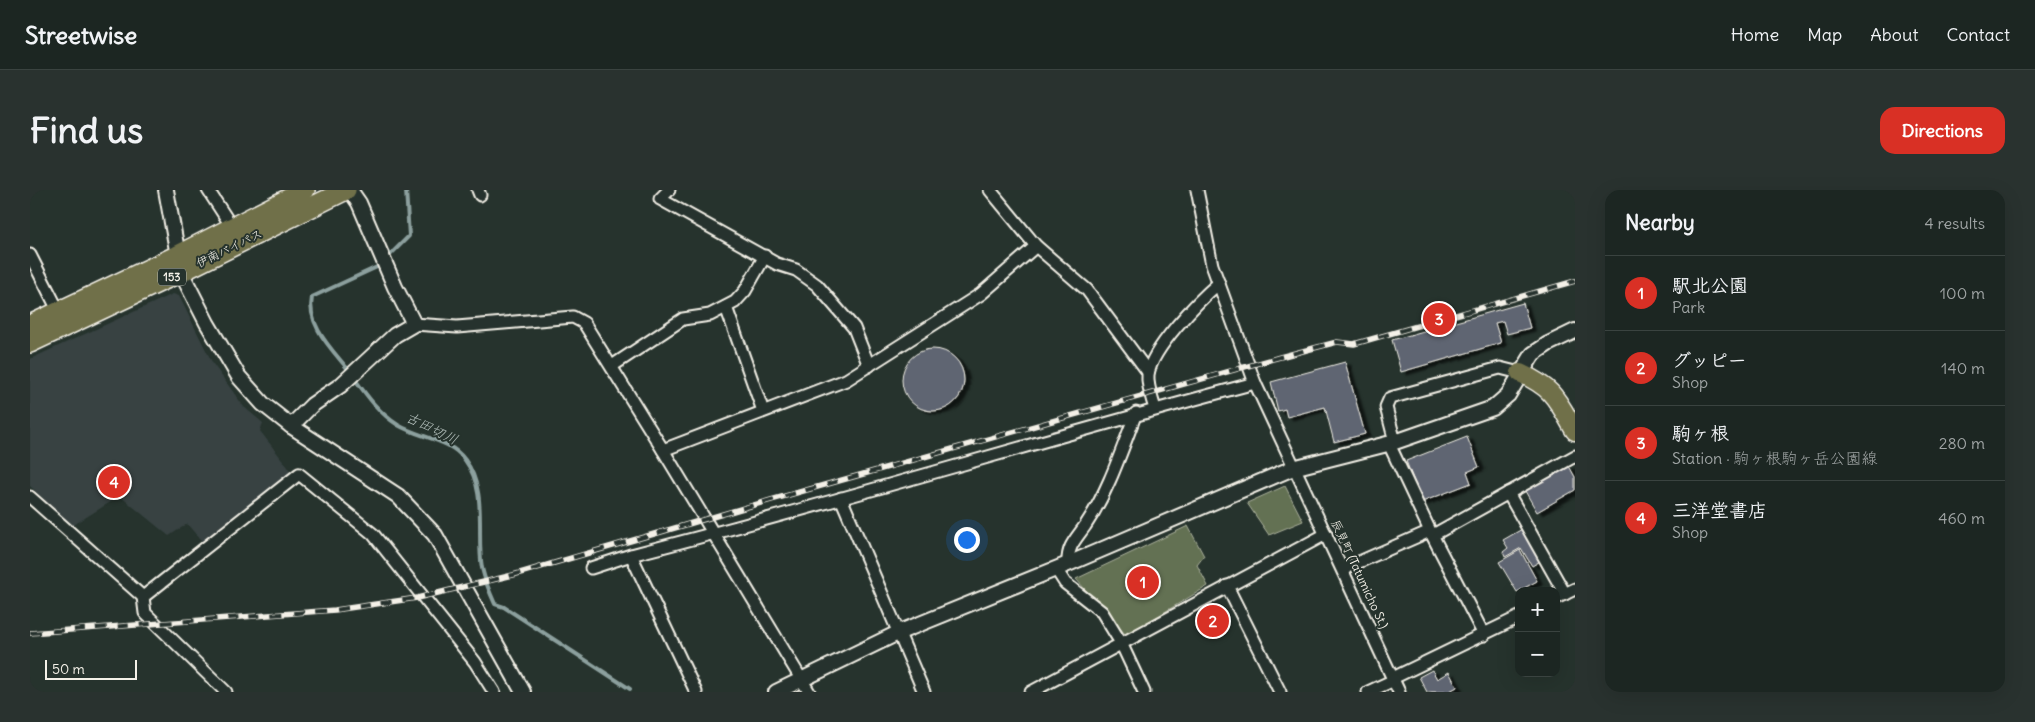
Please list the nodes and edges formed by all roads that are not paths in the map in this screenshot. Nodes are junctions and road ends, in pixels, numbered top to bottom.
1 (166, 190) edge
2 (208, 190) edge
3 (346, 190) edge
4 (350, 190) edge
5 (669, 190) edge
6 (990, 190) edge
7 (1197, 190) edge
8 (302, 198) edge
9 (232, 227) junction
10 (1036, 246) junction
11 (30, 255) edge
12 (764, 256) junction
13 (180, 263) junction
14 (1218, 283) junction
15 (726, 307) junction
16 (59, 312) junction
17 (414, 324) junction
18 (30, 325) edge
19 (1575, 331) edge
20 (30, 343) edge
21 (612, 366) junction
22 (869, 366) junction
23 (1148, 372) junction
24 (1520, 373) junction
25 (1255, 383) junction
26 (1155, 409) junction
27 (763, 412) junction
28 (1136, 413) junction
29 (291, 426) junction
30 (1575, 431) edge
31 (1392, 443) junction
32 (663, 450) junction
33 (1575, 456) edge
34 (1293, 468) junction
35 (1508, 493) junction
36 (30, 497) edge
37 (842, 498) junction
38 (1432, 533) junction
39 (712, 534) junction
40 (1326, 534) junction
41 (631, 555) junction
42 (1062, 566) junction
43 (591, 568) dead end
44 (1343, 569) junction
45 (1227, 586) junction
46 (1565, 594) edge
47 (143, 597) junction
48 (1515, 619) edge
49 (900, 632) junction
50 (1484, 635) junction
51 (1120, 643) junction
52 (1393, 679) junction
53 (805, 686) edge
54 (226, 692) edge
55 (494, 692) edge
56 (522, 692) edge
57 (696, 692) edge
58 (776, 692) edge
59 (924, 692) edge
60 (1031, 692) edge
61 (1144, 692) edge
62 (1280, 692) edge
63 (1368, 692) edge
64 (1399, 692) edge

1 - 13 street
2 - 9 street
3 - 8 highway, 伊南バイパス / 153
4 - 17 street
5 - 12 street
6 - 10 street
7 - 14 street, 辰見町 (Tatumicho St.)
8 - 9 highway, 伊南バイパス / 153
8 - 13 highway, 伊南バイパス / 153
9 - 13 highway, 伊南バイパス / 153
10 - 22 street
10 - 23 street
11 - 16 street
12 - 15 street
12 - 22 street
13 - 16 highway, 伊南バイパス / 153
13 - 20 highway, 伊南バイパス / 153
13 - 29 street
14 - 23 street
14 - 25 street, 辰見町 (Tatumicho St.)
15 - 21 street
15 - 27 street
16 - 18 highway, 伊南バイパス / 153
17 - 21 street
17 - 29 street
19 - 24 street
21 - 32 street
22 - 27 street
23 - 26 street
24 - 30 main road
24 - 31 street
24 - 31 street
25 - 26 street
25 - 34 street, 辰見町 (Tatumicho St.)
26 - 28 street
27 - 32 street
28 - 37 street
28 - 42 street
29 - 56 street
31 - 34 street
31 - 38 street
32 - 39 street
33 - 35 street
34 - 40 street, 辰見町 (Tatumicho St.)
34 - 42 street
35 - 38 street
35 - 46 street
36 - 47 street
37 - 39 street
37 - 49 street
38 - 44 street
38 - 50 street
39 - 41 street
39 - 53 street
40 - 44 street, 辰見町 (Tatumicho St.)
40 - 45 street
41 - 43 street
41 - 57 street
42 - 49 street
42 - 51 street
44 - 52 street, 辰見町 (Tatumicho St.)
45 - 51 street
45 - 62 street
47 - 54 street
47 - 55 street
48 - 50 street
49 - 53 street
49 - 59 street
50 - 52 street
51 - 60 street
51 - 61 street
52 - 63 street
52 - 64 street, 辰見町 (Tatumicho St.)
53 - 58 street

